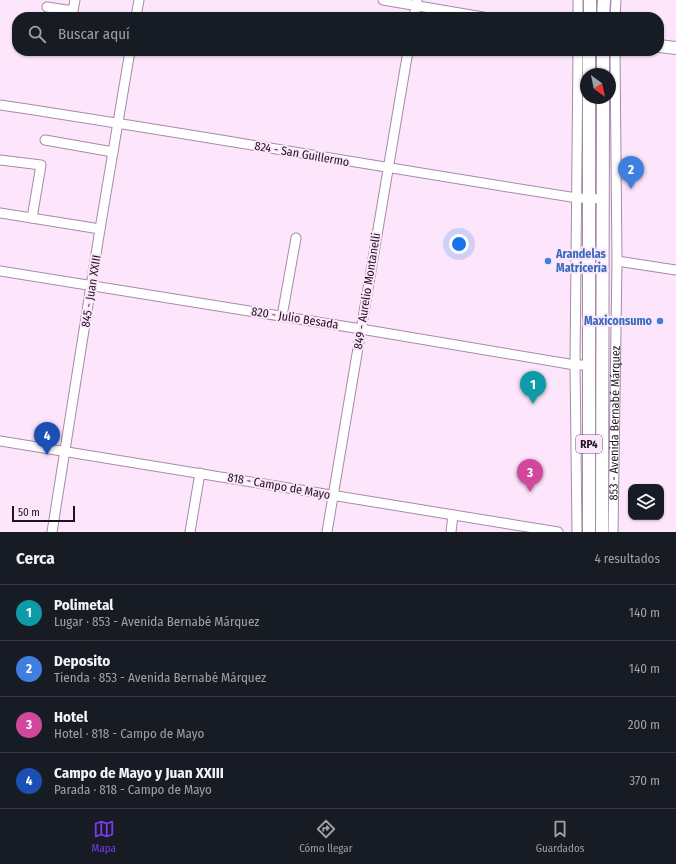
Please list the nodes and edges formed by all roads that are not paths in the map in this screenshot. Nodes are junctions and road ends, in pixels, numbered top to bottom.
1 (75, 0) edge
2 (139, 0) edge
3 (383, 0) edge
4 (578, 0) edge
5 (590, 0) edge
6 (604, 0) edge
7 (616, 0) edge
8 (416, 3) edge
9 (47, 7) dead end
10 (137, 12) edge
11 (459, 12) edge
12 (578, 12) edge
13 (590, 12) edge
14 (603, 12) edge
15 (615, 12) edge
16 (664, 47) edge
17 (676, 48) edge
18 (129, 56) edge
19 (407, 56) edge
20 (578, 56) edge
21 (589, 56) edge
22 (603, 56) edge
23 (615, 56) edge
24 (589, 68) edge
25 (603, 68) edge
26 (589, 104) edge
27 (603, 104) edge
28 (0, 105) edge
29 (118, 123) junction
30 (45, 140) dead end
31 (113, 152) junction
32 (0, 160) edge
33 (388, 168) junction
34 (583, 198) junction
35 (604, 199) junction
36 (0, 213) edge
37 (32, 218) junction
38 (100, 229) junction
39 (296, 238) dead end
40 (617, 261) junction
41 (676, 270) edge
42 (0, 271) edge
43 (92, 286) junction
44 (282, 316) junction
45 (361, 329) junction
46 (575, 365) junction
47 (590, 365) junction
48 (0, 441) edge
49 (65, 452) junction
50 (200, 473) junction
51 (333, 496) junction
52 (454, 515) junction
53 (52, 532) edge
54 (190, 532) edge
55 (327, 532) edge
56 (451, 532) edge
57 (558, 532) edge
58 (578, 532) edge
59 (589, 532) edge
60 (602, 532) edge
61 (613, 532) edge

1 - 9 street
2 - 10 street
3 - 8 street
4 - 12 street
5 - 13 main road
6 - 14 main road
7 - 15 street
8 - 11 street
16 - 17 main road
18 - 29 street, 845 - Juan XXIII
19 - 33 street, 849 - Aurelio Montanelli
20 - 34 street, 853 - Avenida Bernabé Márquez
21 - 24 main road
22 - 25 main road
23 - 40 street, 853 - Avenida Bernabé Márquez
26 - 34 main road, 853 - Avenida Bernabé Márquez / RP4
27 - 35 main road, 853 - Avenida Bernabé Márquez / RP4
28 - 29 street, 824 - San Guillermo
29 - 31 street, 845 - Juan XXIII
29 - 33 street, 824 - San Guillermo
30 - 31 street
31 - 38 street, 845 - Juan XXIII
32 - 37 street
33 - 34 street, 824 - San Guillermo
33 - 45 street, 849 - Aurelio Montanelli
34 - 35 street, 824 - San Guillermo
34 - 46 street, 853 - Avenida Bernabé Márquez
34 - 47 main road, 853 - Avenida Bernabé Márquez / RP4
35 - 60 main road, 853 - Avenida Bernabé Márquez / RP4
36 - 37 street
37 - 38 street
38 - 43 street, 845 - Juan XXIII
39 - 44 street
40 - 41 street
40 - 61 street, 853 - Avenida Bernabé Márquez
42 - 43 street, 820 - Julio Besada
43 - 44 street, 820 - Julio Besada
43 - 49 street, 845 - Juan XXIII
44 - 45 street, 820 - Julio Besada
45 - 46 street, 820 - Julio Besada
45 - 51 street, 849 - Aurelio Montanelli
46 - 47 street, 820 - Julio Besada
46 - 58 street, 853 - Avenida Bernabé Márquez
47 - 59 main road, 853 - Avenida Bernabé Márquez / RP4
48 - 49 street, 818 - Campo de Mayo
49 - 50 street, 818 - Campo de Mayo
49 - 53 street, 845 - Juan XXIII
50 - 51 street, 818 - Campo de Mayo
50 - 54 street
51 - 52 street, 818 - Campo de Mayo
51 - 55 street, 849 - Aurelio Montanelli
52 - 56 street
52 - 57 street, 818 - Campo de Mayo

